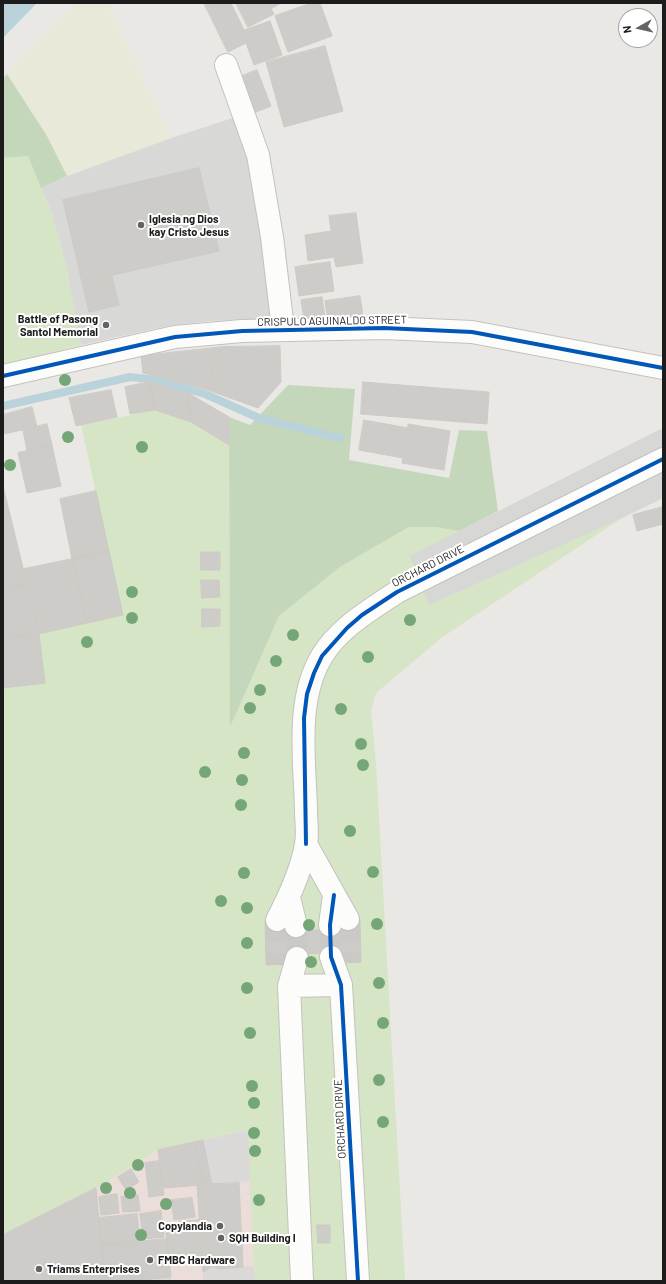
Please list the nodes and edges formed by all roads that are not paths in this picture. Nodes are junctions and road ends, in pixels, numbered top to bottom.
1 (226, 65) dead end
2 (283, 329) junction
3 (663, 368) edge
4 (3, 376) edge
5 (663, 459) edge
6 (306, 844) junction
7 (339, 922) tunnel mouth
8 (286, 923) tunnel mouth
9 (340, 960) tunnel mouth
10 (287, 961) tunnel mouth
11 (342, 985) junction
12 (289, 986) junction
13 (302, 1281) edge
14 (358, 1281) edge

1 - 2 street
2 - 3 street, CRISPULO AGUINALDO STREET
2 - 4 street, CRISPULO AGUINALDO STREET
5 - 6 street, ORCHARD DRIVE
6 - 7 street, ORCHARD DRIVE
6 - 8 street, ORCHARD DRIVE
9 - 11 street, ORCHARD DRIVE
10 - 12 street
11 - 12 street
11 - 14 street, ORCHARD DRIVE
12 - 13 street

